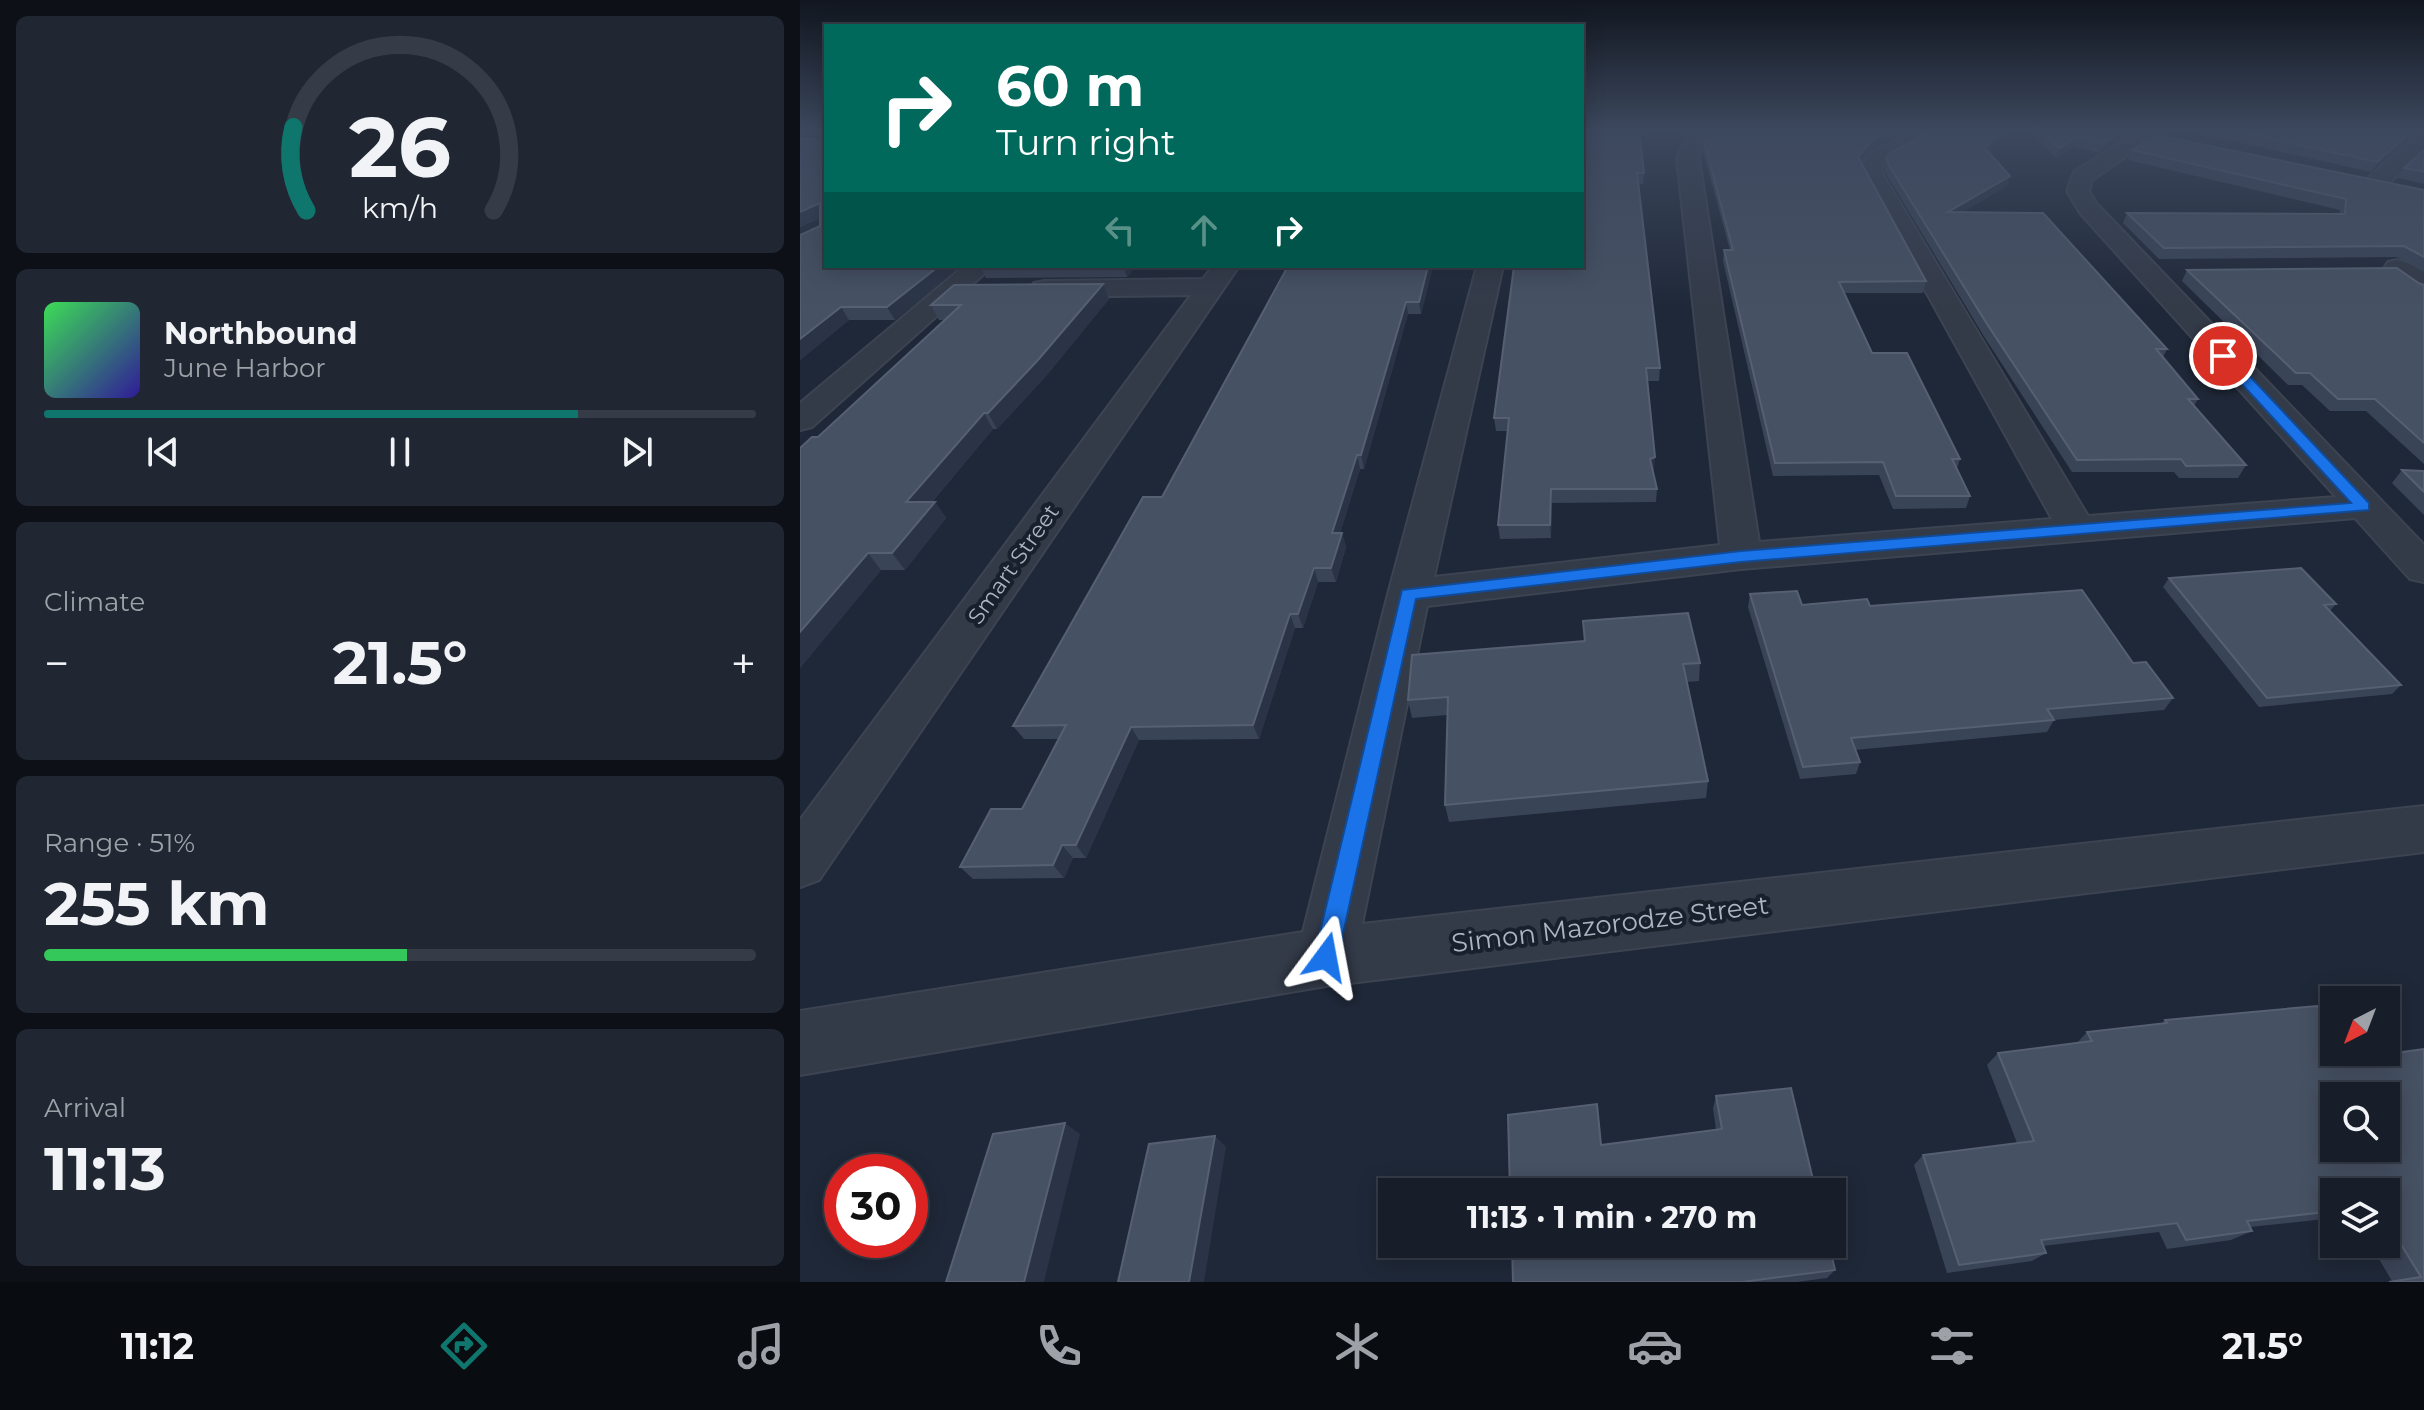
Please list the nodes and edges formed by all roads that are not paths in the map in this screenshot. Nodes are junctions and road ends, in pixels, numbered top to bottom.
1 (1692, 189) edge
2 (1880, 189) edge
3 (2079, 189) edge
4 (1490, 268) edge
5 (2397, 268) junction
6 (2365, 269) edge
7 (2143, 270) junction
8 (2175, 270) dead end
9 (2424, 275) edge
10 (1218, 277) edge
11 (997, 281) edge
12 (2424, 287) edge
13 (800, 392) edge
14 (833, 392) junction
15 (800, 420) edge
16 (2363, 506) junction
17 (2078, 531) junction
18 (1741, 556) junction
19 (2424, 569) edge
20 (1409, 594) junction
21 (2424, 829) edge
22 (800, 863) edge
23 (1326, 957) junction
24 (800, 1043) edge

1 - 18 street
2 - 17 street
3 - 7 street
4 - 20 street
5 - 6 street
5 - 9 street
5 - 12 street
7 - 8 street
7 - 16 street
10 - 11 street
10 - 22 street, Smart Street
11 - 14 street
13 - 14 street
14 - 15 street
16 - 17 street
16 - 19 street
17 - 18 street
18 - 20 street
20 - 23 street
21 - 23 street, Simon Mazorodze Street
23 - 24 street, Simon Mazorodze Street

